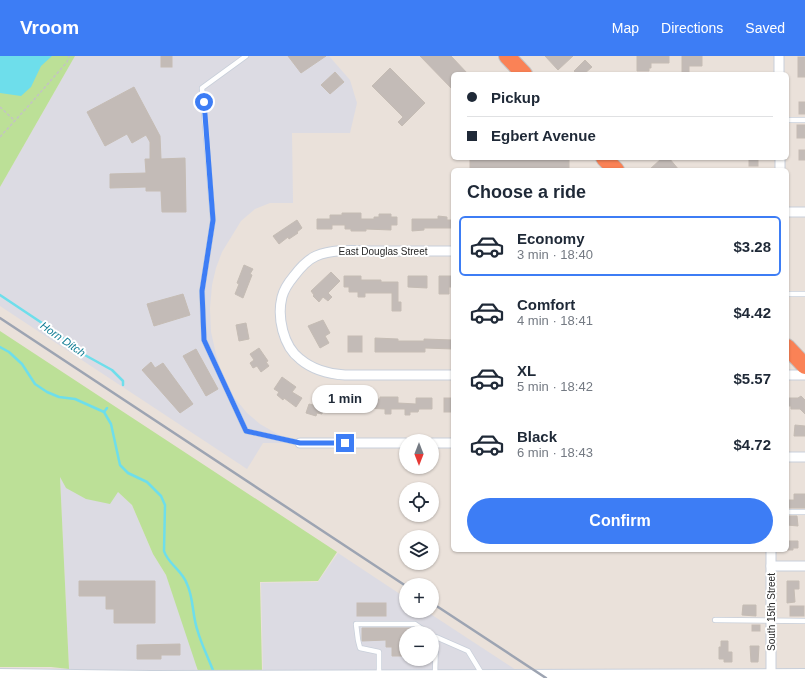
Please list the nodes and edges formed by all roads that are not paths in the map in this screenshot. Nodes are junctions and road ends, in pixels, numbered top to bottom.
1 (246, 56) edge
2 (507, 56) edge
3 (779, 56) edge
4 (522, 72) edge
5 (779, 72) edge
6 (789, 120) edge
7 (805, 120) edge
8 (606, 160) edge
9 (614, 168) edge
10 (789, 212) edge
11 (805, 212) edge
12 (451, 251) edge
13 (789, 294) edge
14 (805, 294) edge
15 (789, 349) edge
16 (805, 366) edge
17 (451, 375) edge
18 (789, 375) edge
19 (805, 375) edge
20 (300, 443) joint
21 (399, 443) edge
22 (439, 443) edge
23 (451, 443) edge
24 (789, 457) edge
25 (805, 457) edge
26 (789, 512) edge
27 (805, 512) edge
28 (771, 552) edge
29 (771, 566) junction
30 (805, 566) edge
31 (716, 620) dead end
32 (771, 621) junction
33 (805, 621) edge
34 (418, 626) edge
35 (439, 638) edge
36 (432, 666) edge
37 (0, 675) edge
38 (483, 675) junction
39 (771, 675) junction
40 (805, 675) edge
41 (379, 676) junction
42 (432, 676) edge
43 (151, 677) edge
44 (654, 677) edge
45 (702, 677) edge

1 - 20 lane
2 - 4 highway
3 - 5 street
6 - 7 lane
8 - 9 highway
10 - 11 street
12 - 17 street, East Douglas Street
13 - 14 lane
15 - 16 highway
18 - 19 street
20 - 21 street
22 - 23 street
24 - 25 street
26 - 27 lane
28 - 29 street, South 15th Street
29 - 30 street
29 - 32 street, South 15th Street
31 - 32 lane
32 - 33 lane
32 - 39 street, South 15th Street
34 - 41 lane
35 - 38 lane
36 - 42 lane
37 - 43 street
38 - 42 street
38 - 44 street
39 - 40 street
39 - 45 street
41 - 42 street
41 - 43 street
44 - 45 street

